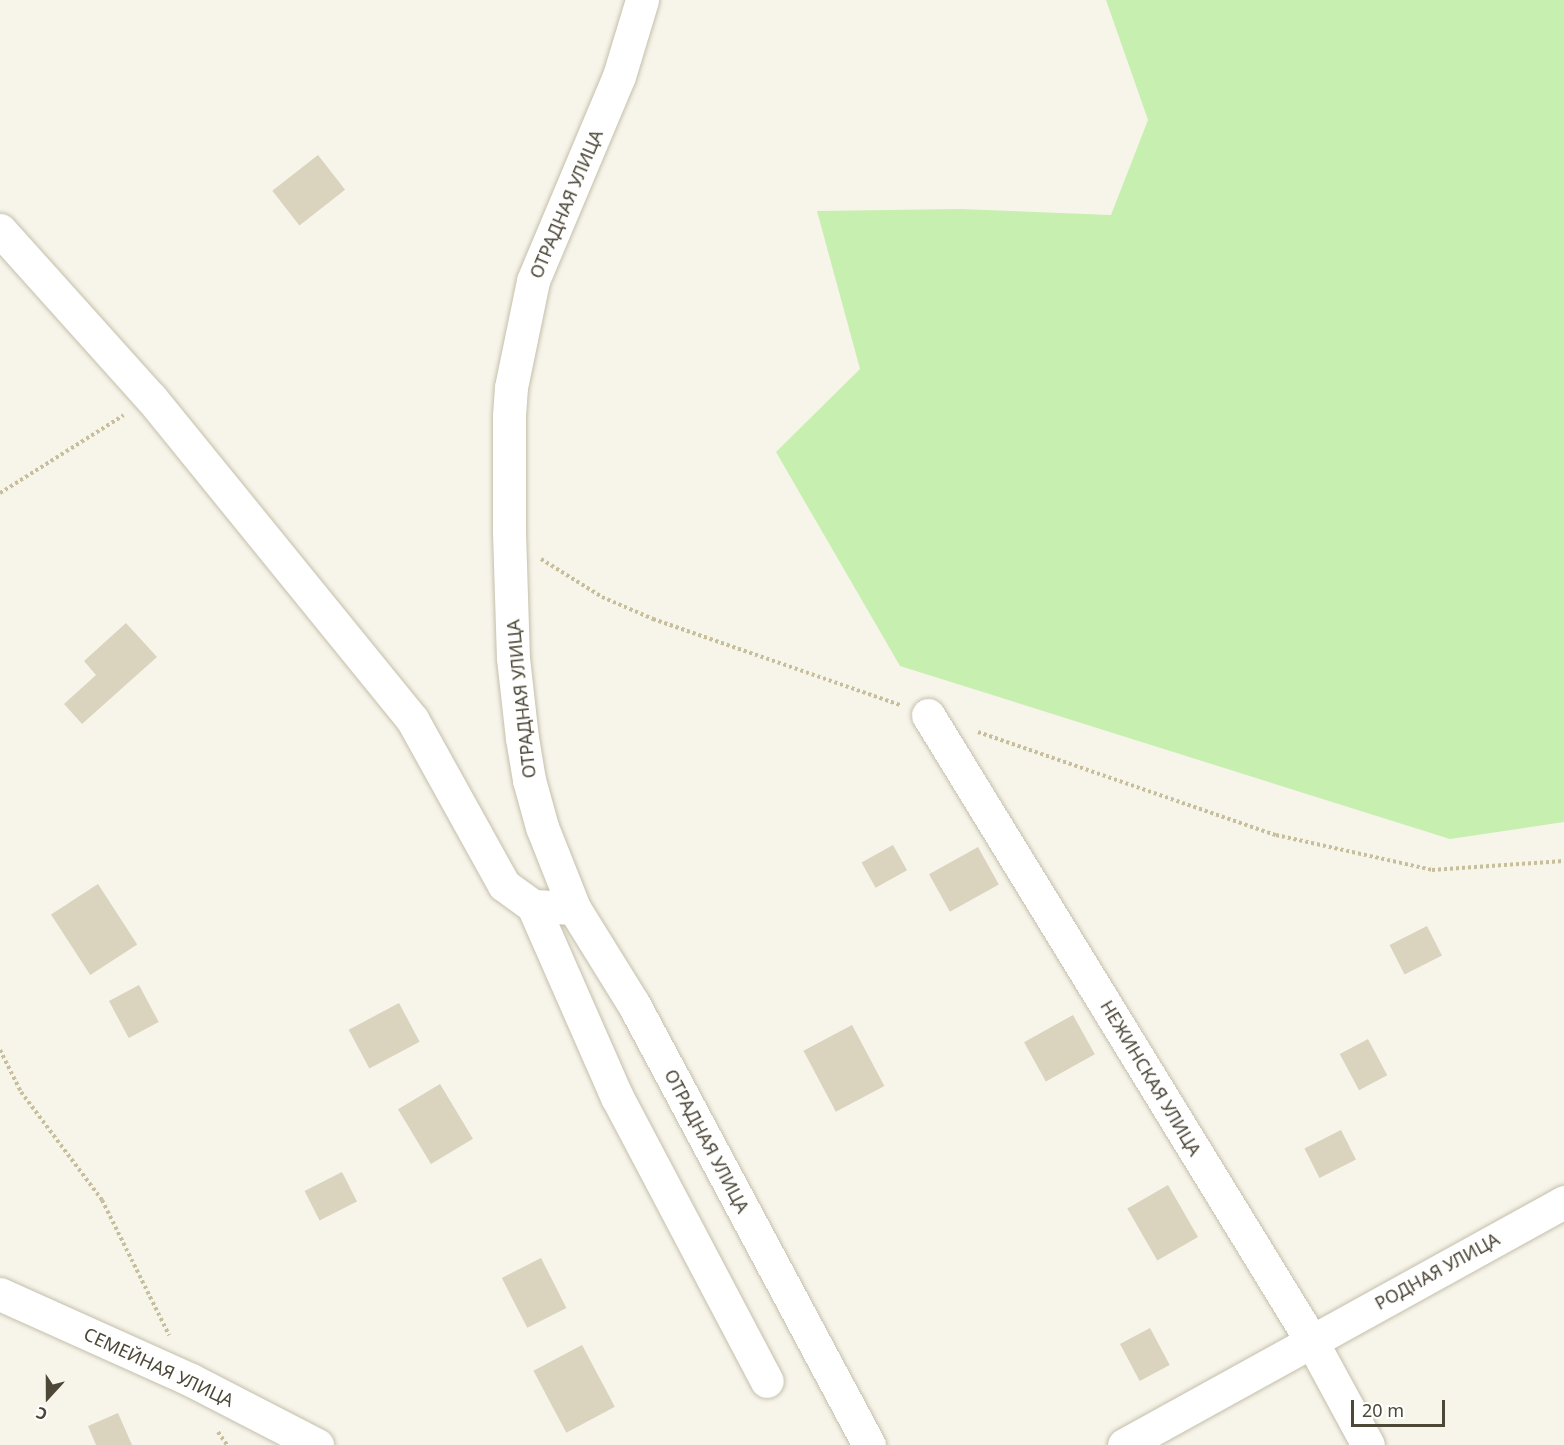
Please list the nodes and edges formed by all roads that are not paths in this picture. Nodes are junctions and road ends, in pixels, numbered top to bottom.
1 (642, 0) edge
2 (0, 230) edge
3 (928, 715) road end
4 (533, 906) junction
5 (574, 908) junction
6 (1564, 1202) edge
7 (0, 1294) edge
8 (1311, 1340) junction
9 (767, 1381) dead end
10 (317, 1445) edge
11 (869, 1445) edge
12 (1124, 1445) edge
13 (1368, 1445) edge

1 - 5 street, ОТРАДНАЯ УЛИЦА
2 - 4 street
3 - 8 street, НЕЖИНСКАЯ УЛИЦА
4 - 5 street
4 - 9 street
5 - 11 street, ОТРАДНАЯ УЛИЦА
6 - 8 street, РОДНАЯ УЛИЦА
7 - 10 street, СЕМЕЙНАЯ УЛИЦА
8 - 12 street, РОДНАЯ УЛИЦА
8 - 13 street, НЕЖИНСКАЯ УЛИЦА

